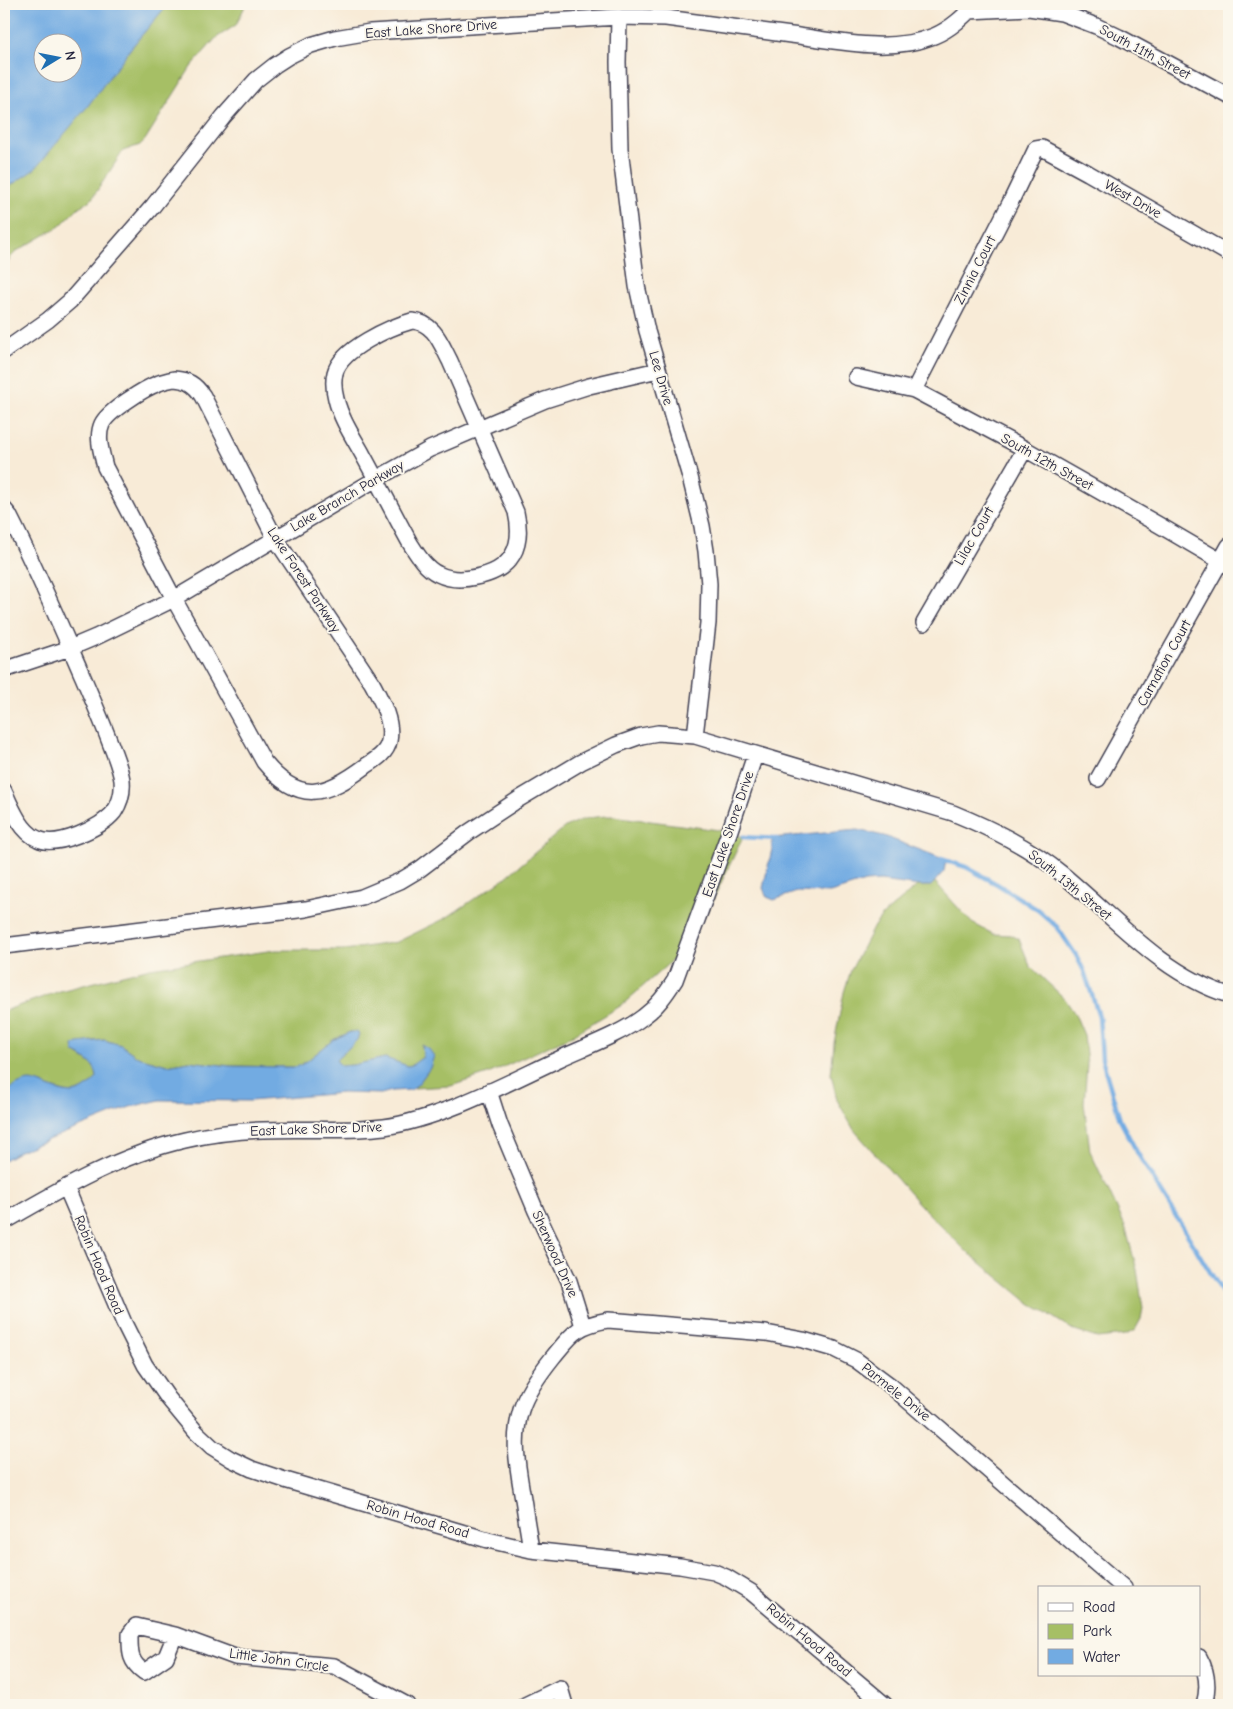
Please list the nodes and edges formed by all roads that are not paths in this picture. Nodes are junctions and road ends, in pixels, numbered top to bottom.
1 (973, 7) edge
2 (619, 17) junction
3 (1229, 96) edge
4 (1036, 149) joint
5 (1229, 254) edge
6 (4, 351) edge
7 (658, 370) junction
8 (856, 377) dead end
9 (914, 390) junction
10 (478, 427) junction
11 (1025, 449) junction
12 (376, 479) junction
13 (4, 509) edge
14 (275, 538) junction
15 (1229, 546) edge
16 (1225, 564) edge
17 (174, 599) junction
18 (924, 623) dead end
19 (70, 648) junction
20 (4, 670) edge
21 (695, 736) junction
22 (755, 754) junction
23 (1098, 780) dead end
24 (4, 791) edge
25 (5, 942) edge
26 (1229, 995) edge
27 (489, 1091) junction
28 (66, 1187) junction
29 (4, 1222) edge
30 (583, 1326) junction
31 (531, 1550) junction
32 (1122, 1586) edge
33 (175, 1635) dead end
34 (1200, 1660) edge
35 (407, 1705) edge
36 (525, 1705) edge
37 (564, 1705) edge
38 (885, 1705) edge
39 (1204, 1705) edge

1 - 2 street, East Lake Shore Drive
1 - 3 street, South 11th Street
2 - 6 street, East Lake Shore Drive
2 - 7 street, Lee Drive
4 - 5 street, West Drive
4 - 9 street, Zinnia Court
7 - 10 street, Lake Branch Parkway
7 - 21 street, Lee Drive
8 - 9 street, South 12th Street
9 - 11 street, South 12th Street
10 - 12 street, Lake Branch Parkway
10 - 12 street
10 - 12 street
11 - 16 street, South 12th Street
11 - 18 street, Lilac Court
12 - 14 street, Lake Branch Parkway
13 - 19 street
14 - 17 street, Lake Branch Parkway
14 - 17 street, Lake Forest Parkway
14 - 17 street, Lake Forest Parkway
15 - 16 street, Carnation Court
16 - 23 street, Carnation Court
17 - 19 street, Lake Branch Parkway
19 - 20 street, Lake Branch Parkway
19 - 24 street
21 - 22 street, East Lake Shore Drive
21 - 25 street, East Lake Shore Drive
22 - 26 street, South 13th Street
22 - 27 street, East Lake Shore Drive
27 - 28 street, East Lake Shore Drive
27 - 30 street, Sherwood Drive
28 - 29 street, East Lake Shore Drive
28 - 31 street, Robin Hood Road
30 - 31 street
30 - 32 street, Parmele Drive
31 - 38 street, Robin Hood Road
33 - 35 street, Little John Circle
34 - 39 street
36 - 37 street

